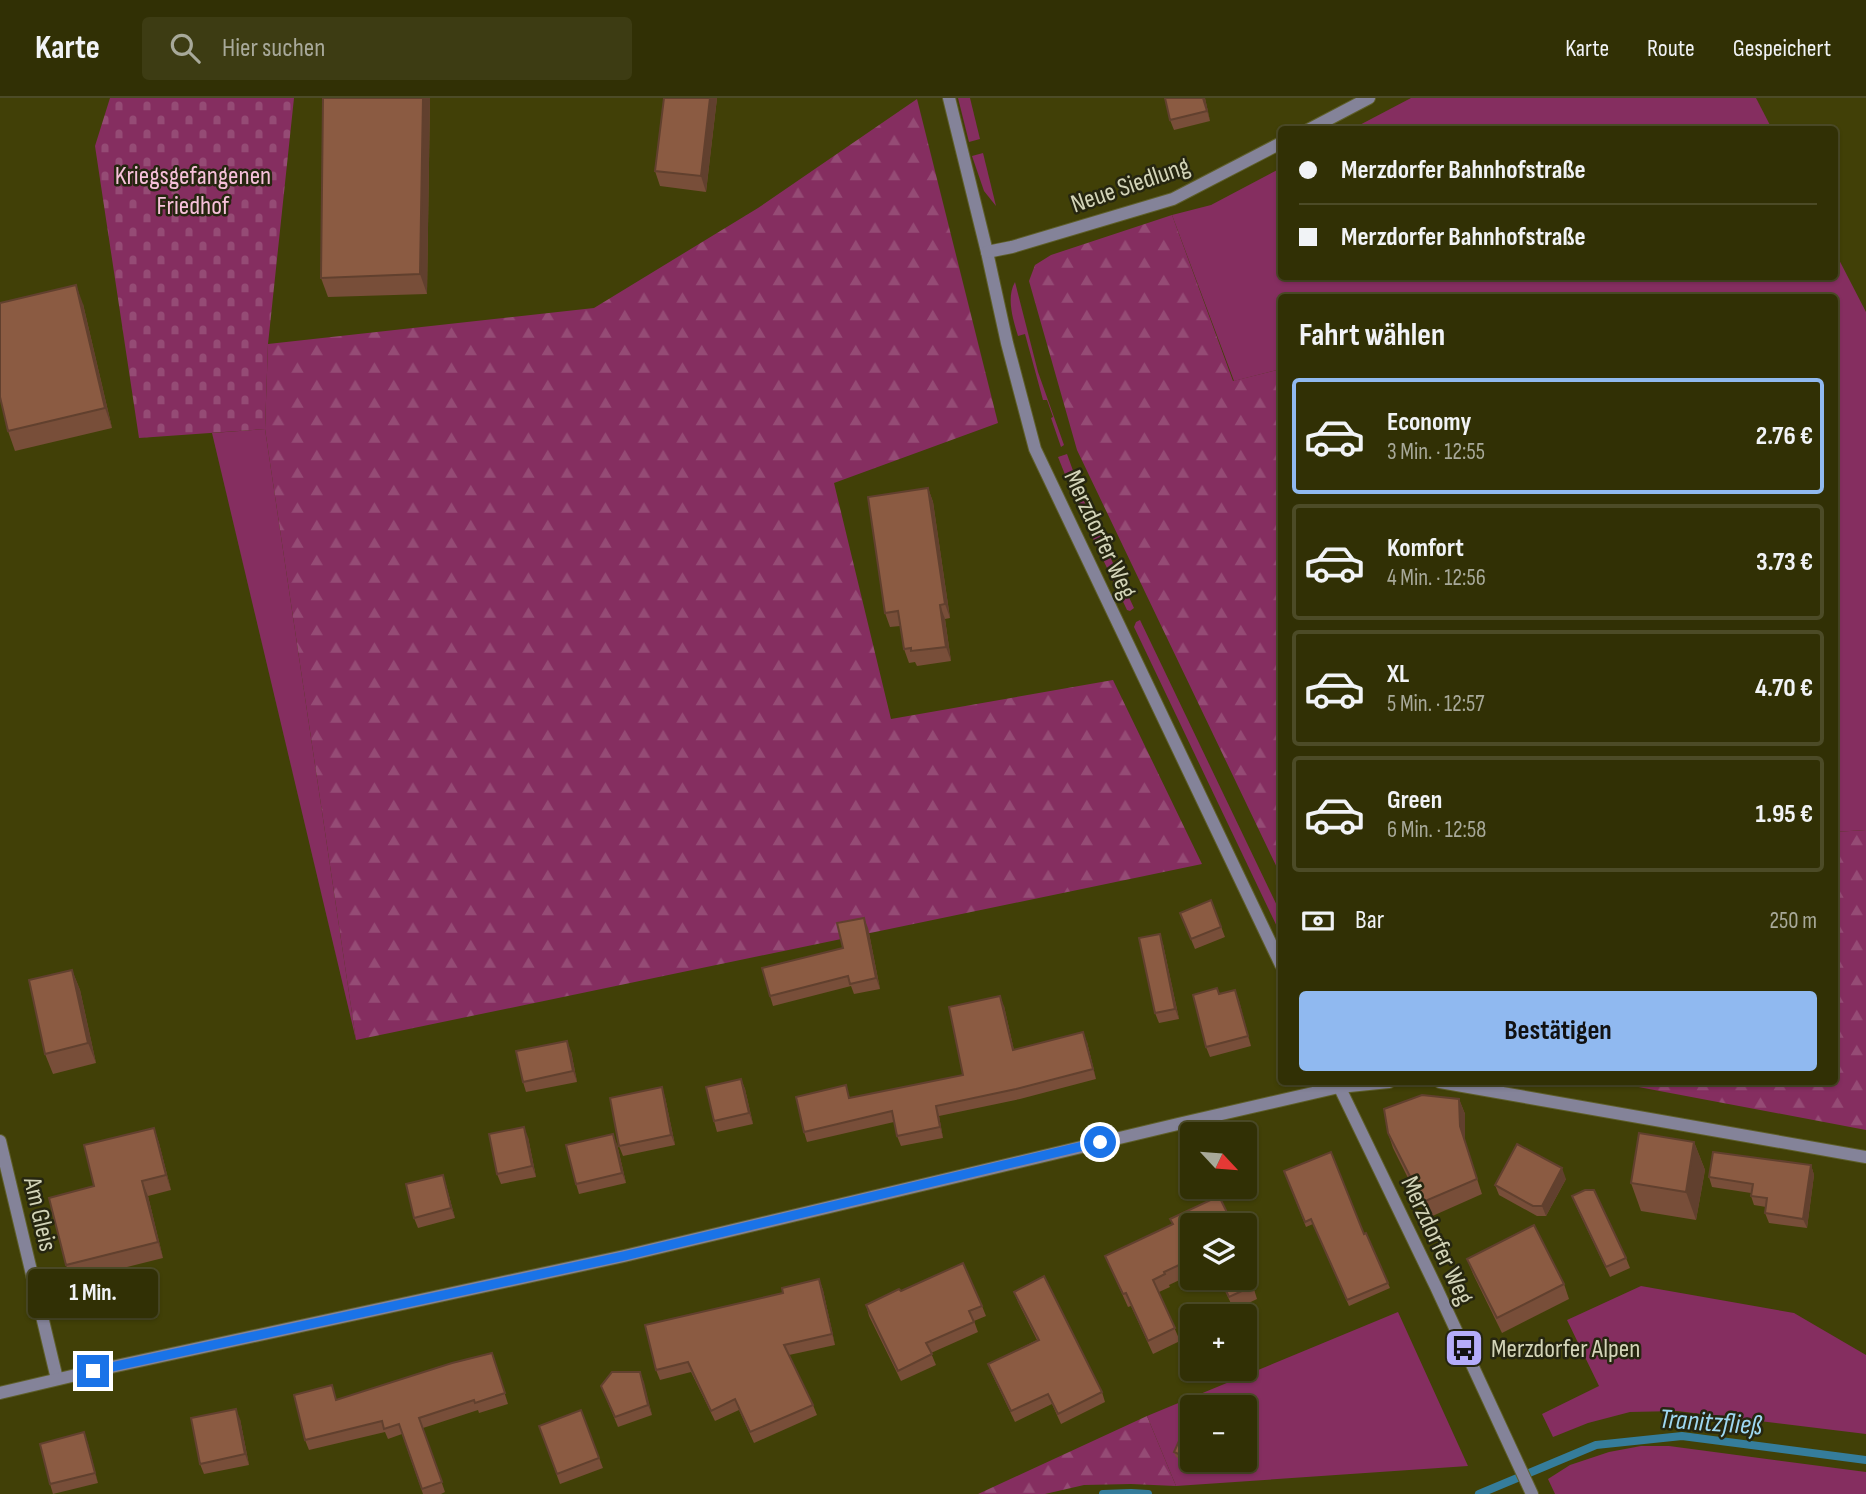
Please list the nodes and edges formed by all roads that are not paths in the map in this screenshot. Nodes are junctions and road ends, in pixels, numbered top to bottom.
1 (949, 98) edge
2 (1369, 98) edge
3 (1316, 126) edge
4 (1278, 145) edge
5 (987, 253) junction
6 (1278, 958) edge
7 (1334, 1085) edge
8 (1338, 1085) edge
9 (1457, 1085) edge
10 (0, 1141) edge
11 (1866, 1157) edge
12 (57, 1380) junction
13 (0, 1393) edge
14 (1532, 1494) edge

1 - 5 street, Merzdorfer Weg
2 - 3 street
4 - 5 street, Neue Siedlung
5 - 6 street, Merzdorfer Weg
7 - 12 street
8 - 14 street, Merzdorfer Weg
9 - 11 street
10 - 12 street, Am Gleis
12 - 13 street

